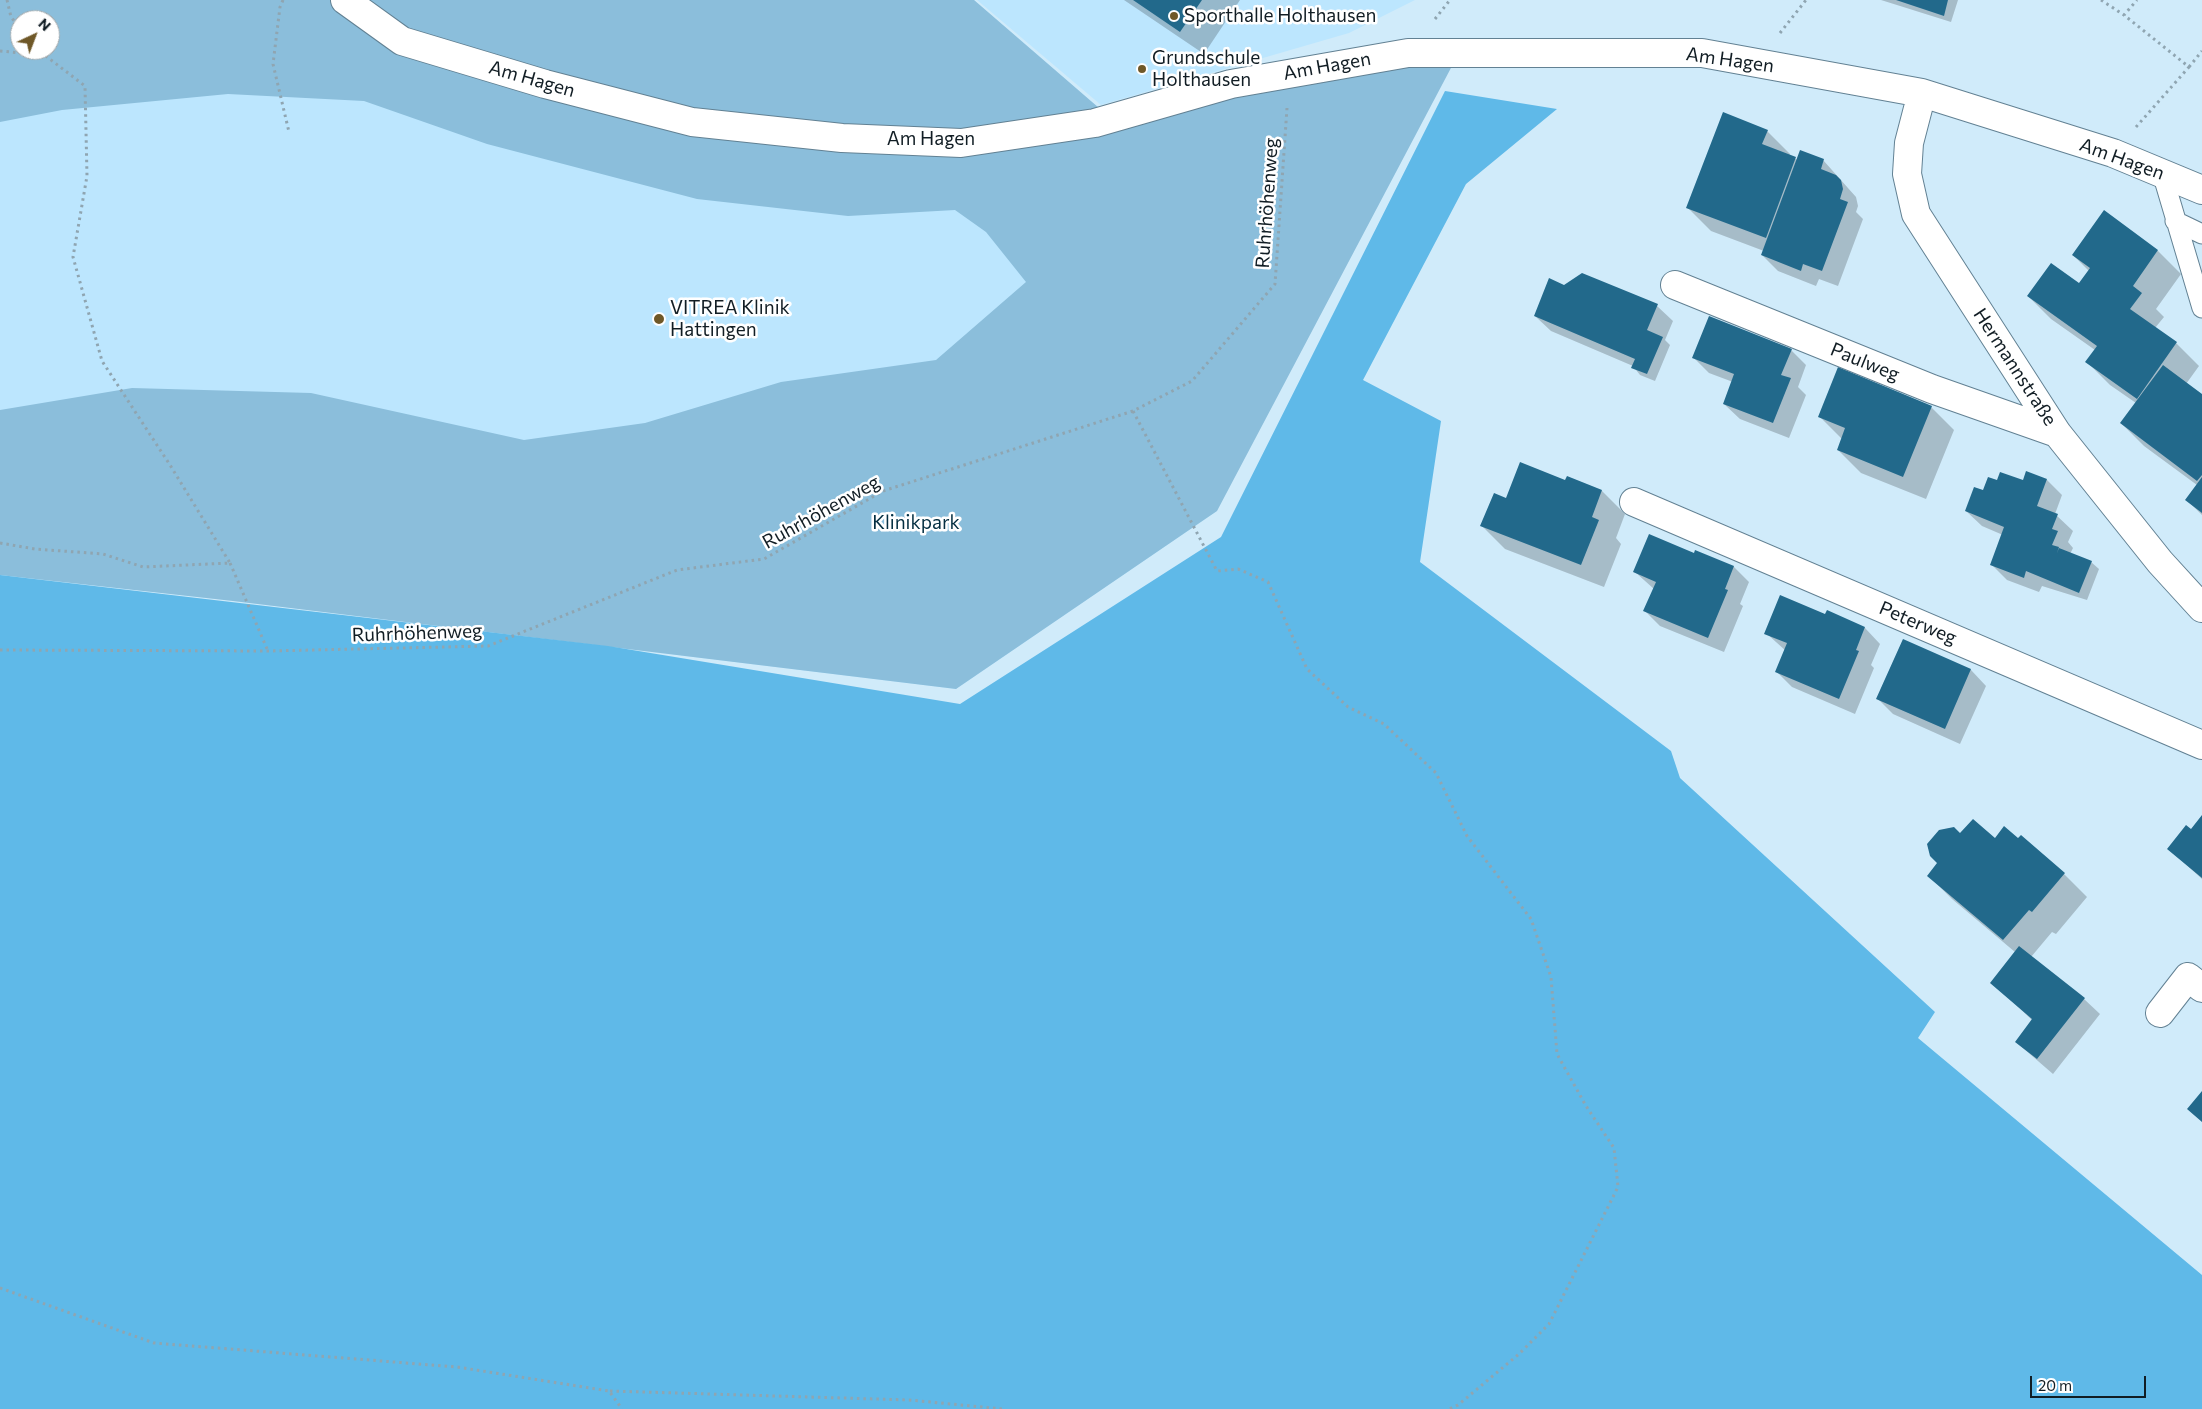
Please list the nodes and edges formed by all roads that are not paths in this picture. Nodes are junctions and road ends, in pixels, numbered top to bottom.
1 (345, 0) edge
2 (1922, 93) junction
3 (2162, 174) junction
4 (2202, 190) edge
5 (2175, 221) junction
6 (2202, 234) edge
7 (1675, 285) dead end
8 (2202, 308) edge
9 (2057, 433) junction
10 (1634, 502) dead end
11 (2202, 608) edge
12 (2202, 745) edge
13 (2202, 988) edge
14 (2160, 1013) dead end

1 - 2 street, Am Hagen
2 - 3 street, Am Hagen
2 - 9 street, Hermannstraße
3 - 4 street, Am Hagen
3 - 5 lane
5 - 6 lane
5 - 8 lane
7 - 9 street, Paulweg
9 - 11 street, Hermannstraße
10 - 12 street, Peterweg
13 - 14 street

